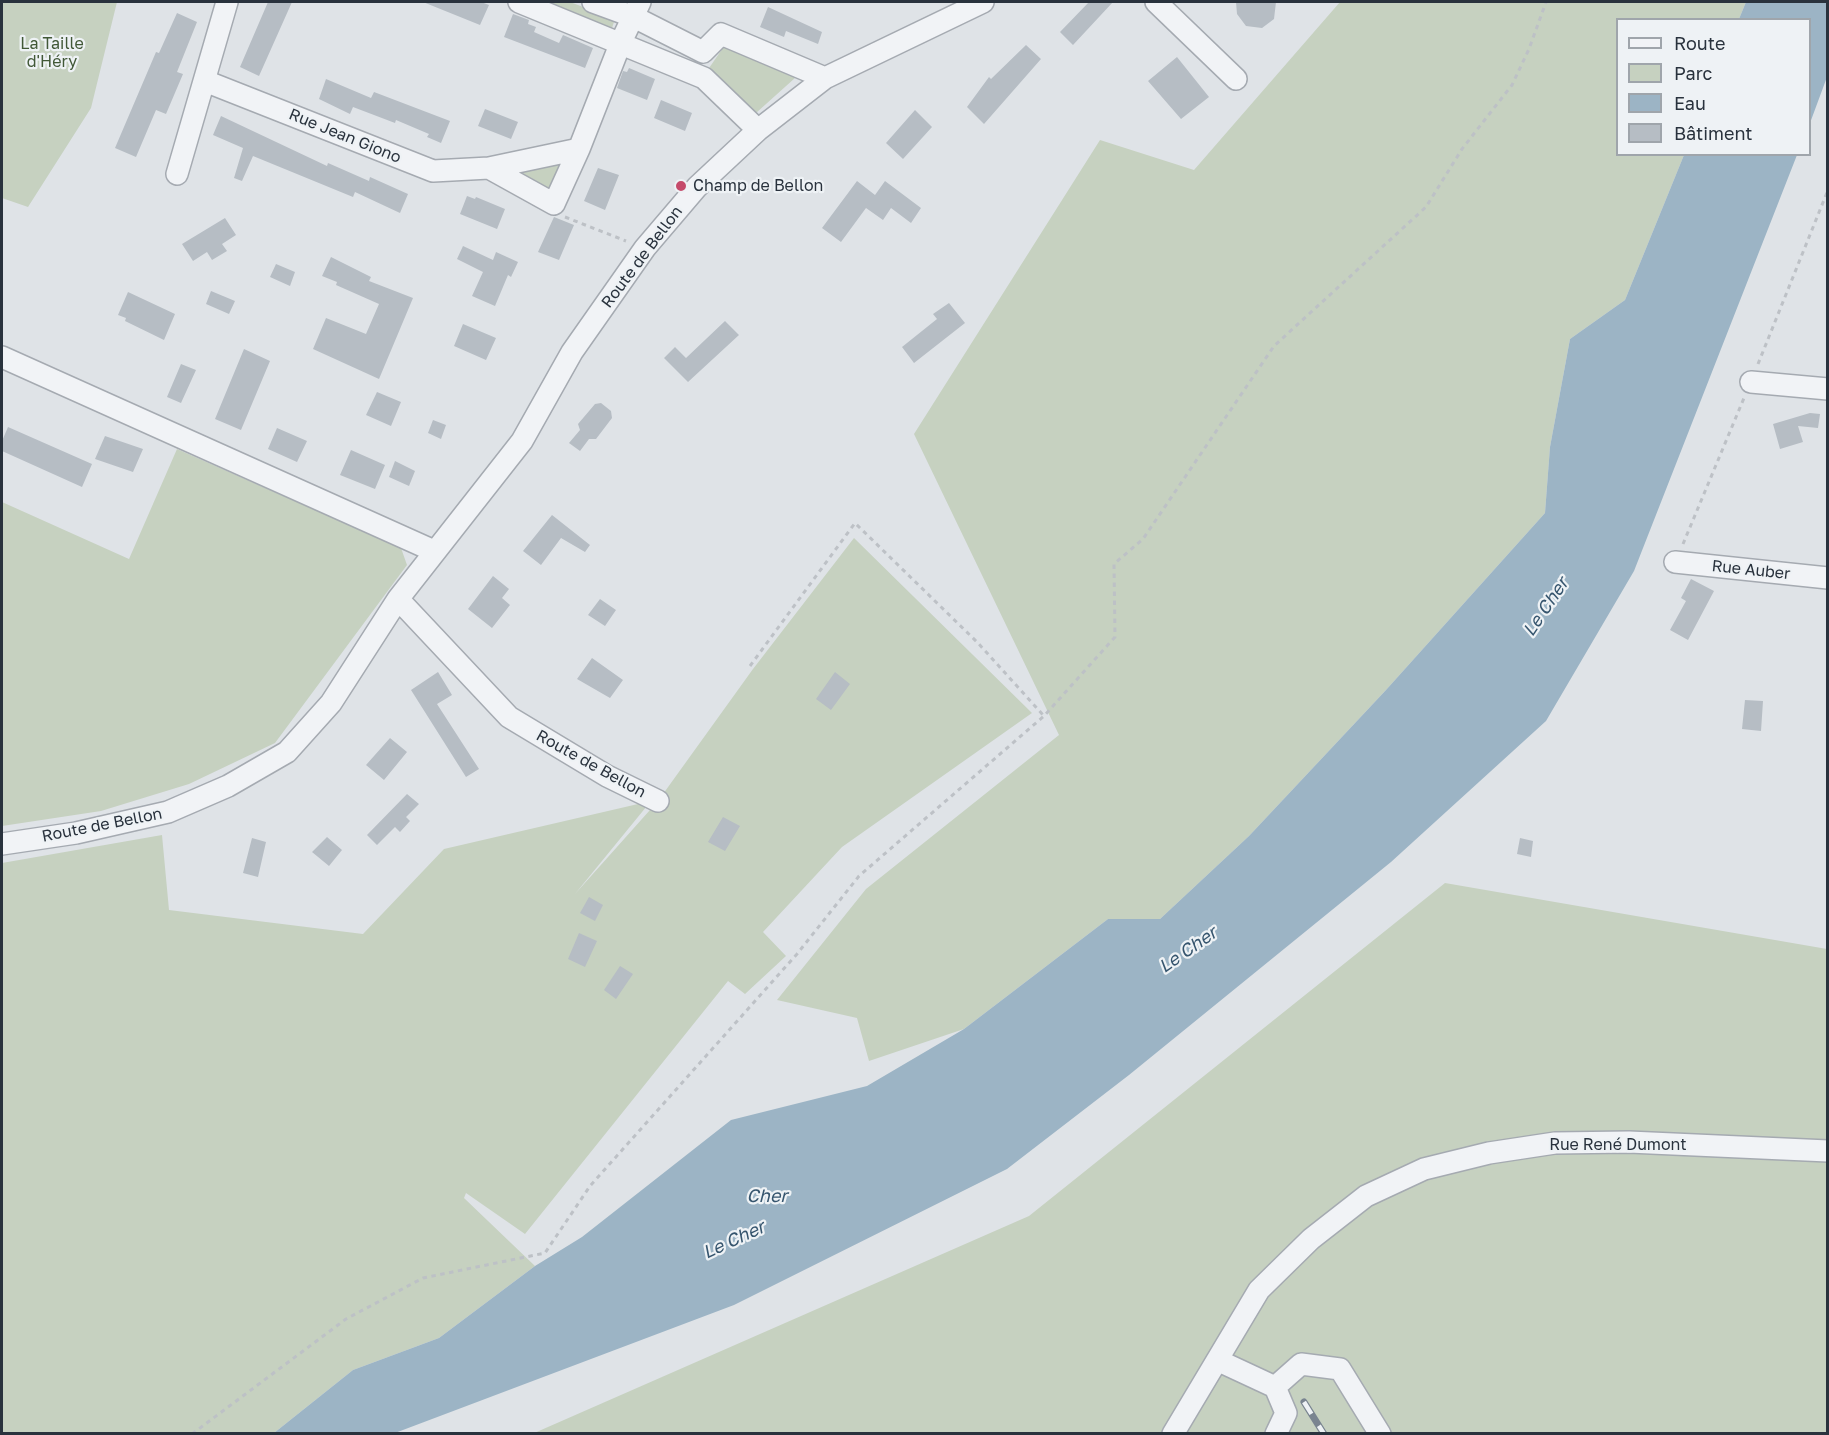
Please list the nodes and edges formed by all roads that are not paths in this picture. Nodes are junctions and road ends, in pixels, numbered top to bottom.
1 (226, 2) edge
2 (519, 2) edge
3 (593, 2) edge
4 (983, 2) edge
5 (1156, 2) edge
6 (637, 9) edge
7 (621, 42) junction
8 (703, 52) junction
9 (694, 74) junction
10 (825, 78) junction
11 (1236, 79) dead end
12 (205, 81) junction
13 (758, 130) junction
14 (579, 148) junction
15 (489, 168) junction
16 (177, 174) dead end
17 (2, 357) edge
18 (1751, 382) dead end
19 (1827, 389) edge
20 (434, 551) junction
21 (1675, 562) dead end
22 (1827, 578) edge
23 (398, 599) junction
24 (658, 801) dead end
25 (2, 844) edge
26 (1827, 1151) edge
27 (1217, 1360) junction
28 (1275, 1387) junction
29 (1173, 1434) edge
30 (1276, 1434) edge
31 (1380, 1434) edge

1 - 12 street
2 - 7 street
3 - 6 street
4 - 10 street, Route de Bellon
5 - 11 street
6 - 7 street
6 - 8 street
7 - 9 street
7 - 14 street
8 - 9 street
8 - 10 street
9 - 13 street
10 - 13 street, Route de Bellon
12 - 15 street, Rue Jean Giono
12 - 16 street
13 - 20 street, Route de Bellon
14 - 15 street, Rue Jean Giono
14 - 15 street
17 - 20 street
18 - 19 street
20 - 23 street, Route de Bellon
21 - 22 street, Rue Auber
23 - 24 street, Route de Bellon
23 - 25 street, Route de Bellon
26 - 27 street, Rue René Dumont
27 - 28 street
27 - 29 street, Rue René Dumont
28 - 30 street
28 - 31 street

